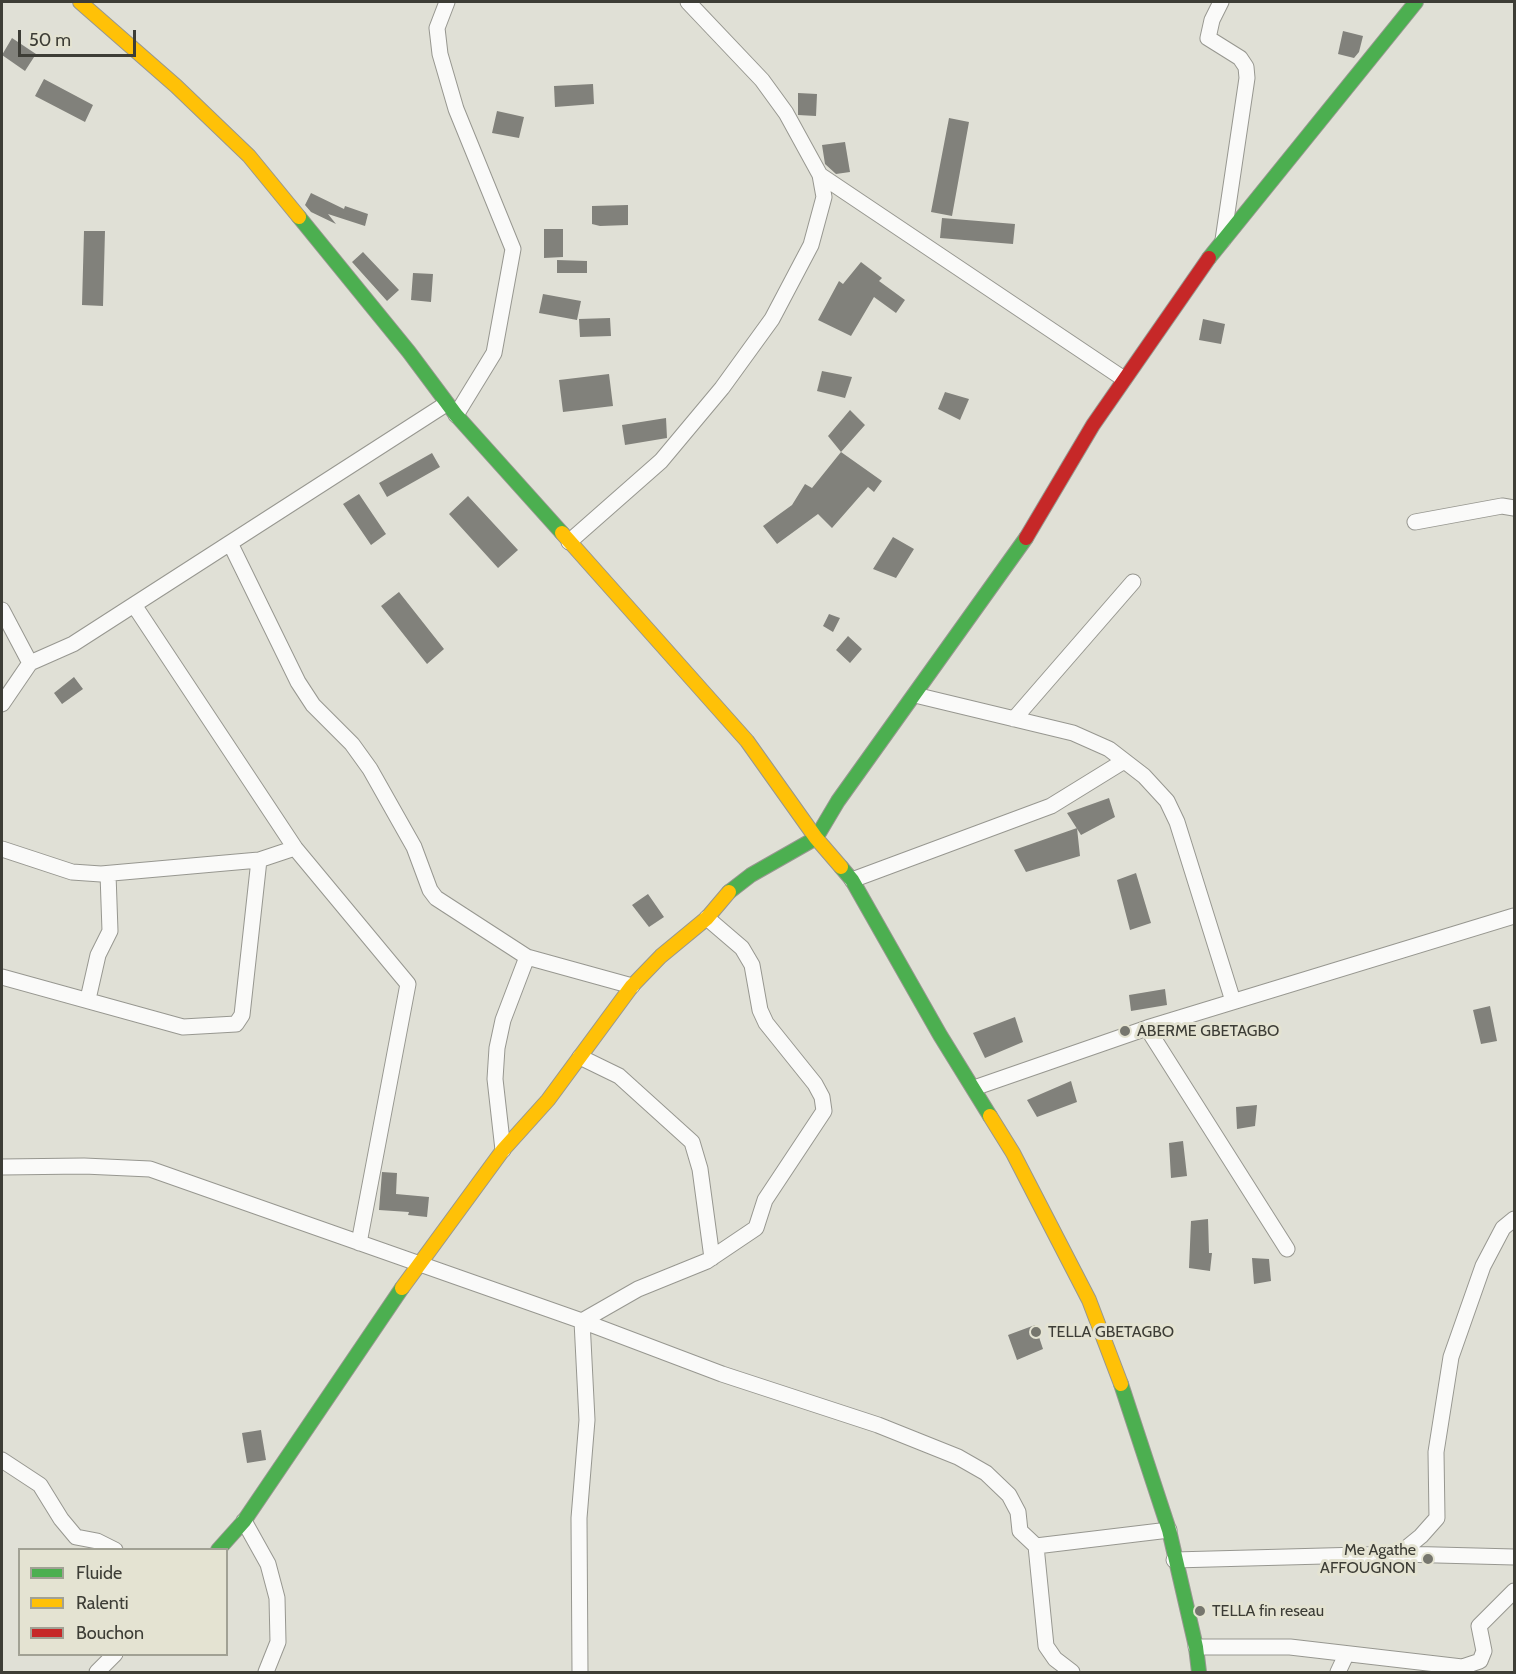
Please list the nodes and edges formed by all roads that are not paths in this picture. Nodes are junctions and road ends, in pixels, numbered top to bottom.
1 (80, 2) edge
2 (447, 2) edge
3 (688, 2) edge
4 (1221, 2) edge
5 (1416, 2) edge
6 (820, 175) junction
7 (1223, 240) junction
8 (1124, 379) junction
9 (451, 409) junction
10 (1515, 508) edge
11 (1415, 522) dead end
12 (569, 542) junction
13 (230, 543) junction
14 (1133, 582) dead end
15 (134, 605) junction
16 (2, 610) edge
17 (30, 663) junction
18 (915, 695) junction
19 (2, 704) edge
20 (1014, 719) junction
21 (1124, 761) junction
22 (816, 838) junction
23 (295, 848) junction
24 (2, 849) edge
25 (260, 860) junction
26 (108, 874) junction
27 (852, 880) junction
28 (1515, 916) edge
29 (707, 918) junction
30 (527, 957) junction
31 (2, 977) edge
32 (632, 986) junction
33 (88, 999) junction
34 (1233, 1001) junction
35 (1147, 1028) junction
36 (580, 1057) junction
37 (974, 1088) junction
38 (503, 1149) junction
39 (2, 1167) edge
40 (1515, 1218) edge
41 (359, 1243) junction
42 (1287, 1249) dead end
43 (712, 1258) junction
44 (419, 1263) junction
45 (582, 1321) junction
46 (2, 1460) edge
47 (244, 1521) junction
48 (1169, 1530) junction
49 (1036, 1546) junction
50 (113, 1548) edge
51 (220, 1548) edge
52 (1400, 1554) junction
53 (1515, 1557) edge
54 (1174, 1560) junction
55 (1515, 1591) edge
56 (1196, 1647) junction
57 (1346, 1655) junction
58 (113, 1656) edge
59 (97, 1672) edge
60 (266, 1672) edge
61 (579, 1672) edge
62 (1072, 1672) edge
63 (1199, 1672) edge
64 (1338, 1672) edge

1 - 9 street
2 - 9 street
3 - 6 street
4 - 7 street
5 - 7 street
6 - 8 street
6 - 12 street
7 - 8 street
8 - 18 street
9 - 12 street
9 - 13 street
10 - 11 street
12 - 22 street
13 - 15 street
13 - 30 street
14 - 20 street
15 - 17 street
15 - 23 street
16 - 17 street
17 - 19 street
18 - 20 street
18 - 22 street
20 - 21 street
21 - 27 street
21 - 34 street
22 - 27 street
22 - 29 street
23 - 25 street
23 - 41 street
24 - 26 street
25 - 26 street
25 - 33 street
26 - 33 street
27 - 37 street
28 - 34 street
29 - 32 street
29 - 43 street
30 - 32 street
30 - 38 street
31 - 33 street
32 - 36 street
34 - 35 street
35 - 37 street
35 - 42 street
36 - 38 street
36 - 43 street
37 - 48 street
38 - 44 street
39 - 41 street
40 - 52 street
41 - 44 street
43 - 45 street
44 - 45 street
44 - 47 street
45 - 49 street
45 - 61 street
46 - 50 street
47 - 51 street
47 - 60 street
48 - 49 street
48 - 54 street
49 - 62 street
52 - 53 street
52 - 54 street
54 - 56 street
55 - 57 street
56 - 57 street
56 - 63 street
57 - 64 street
58 - 59 street

